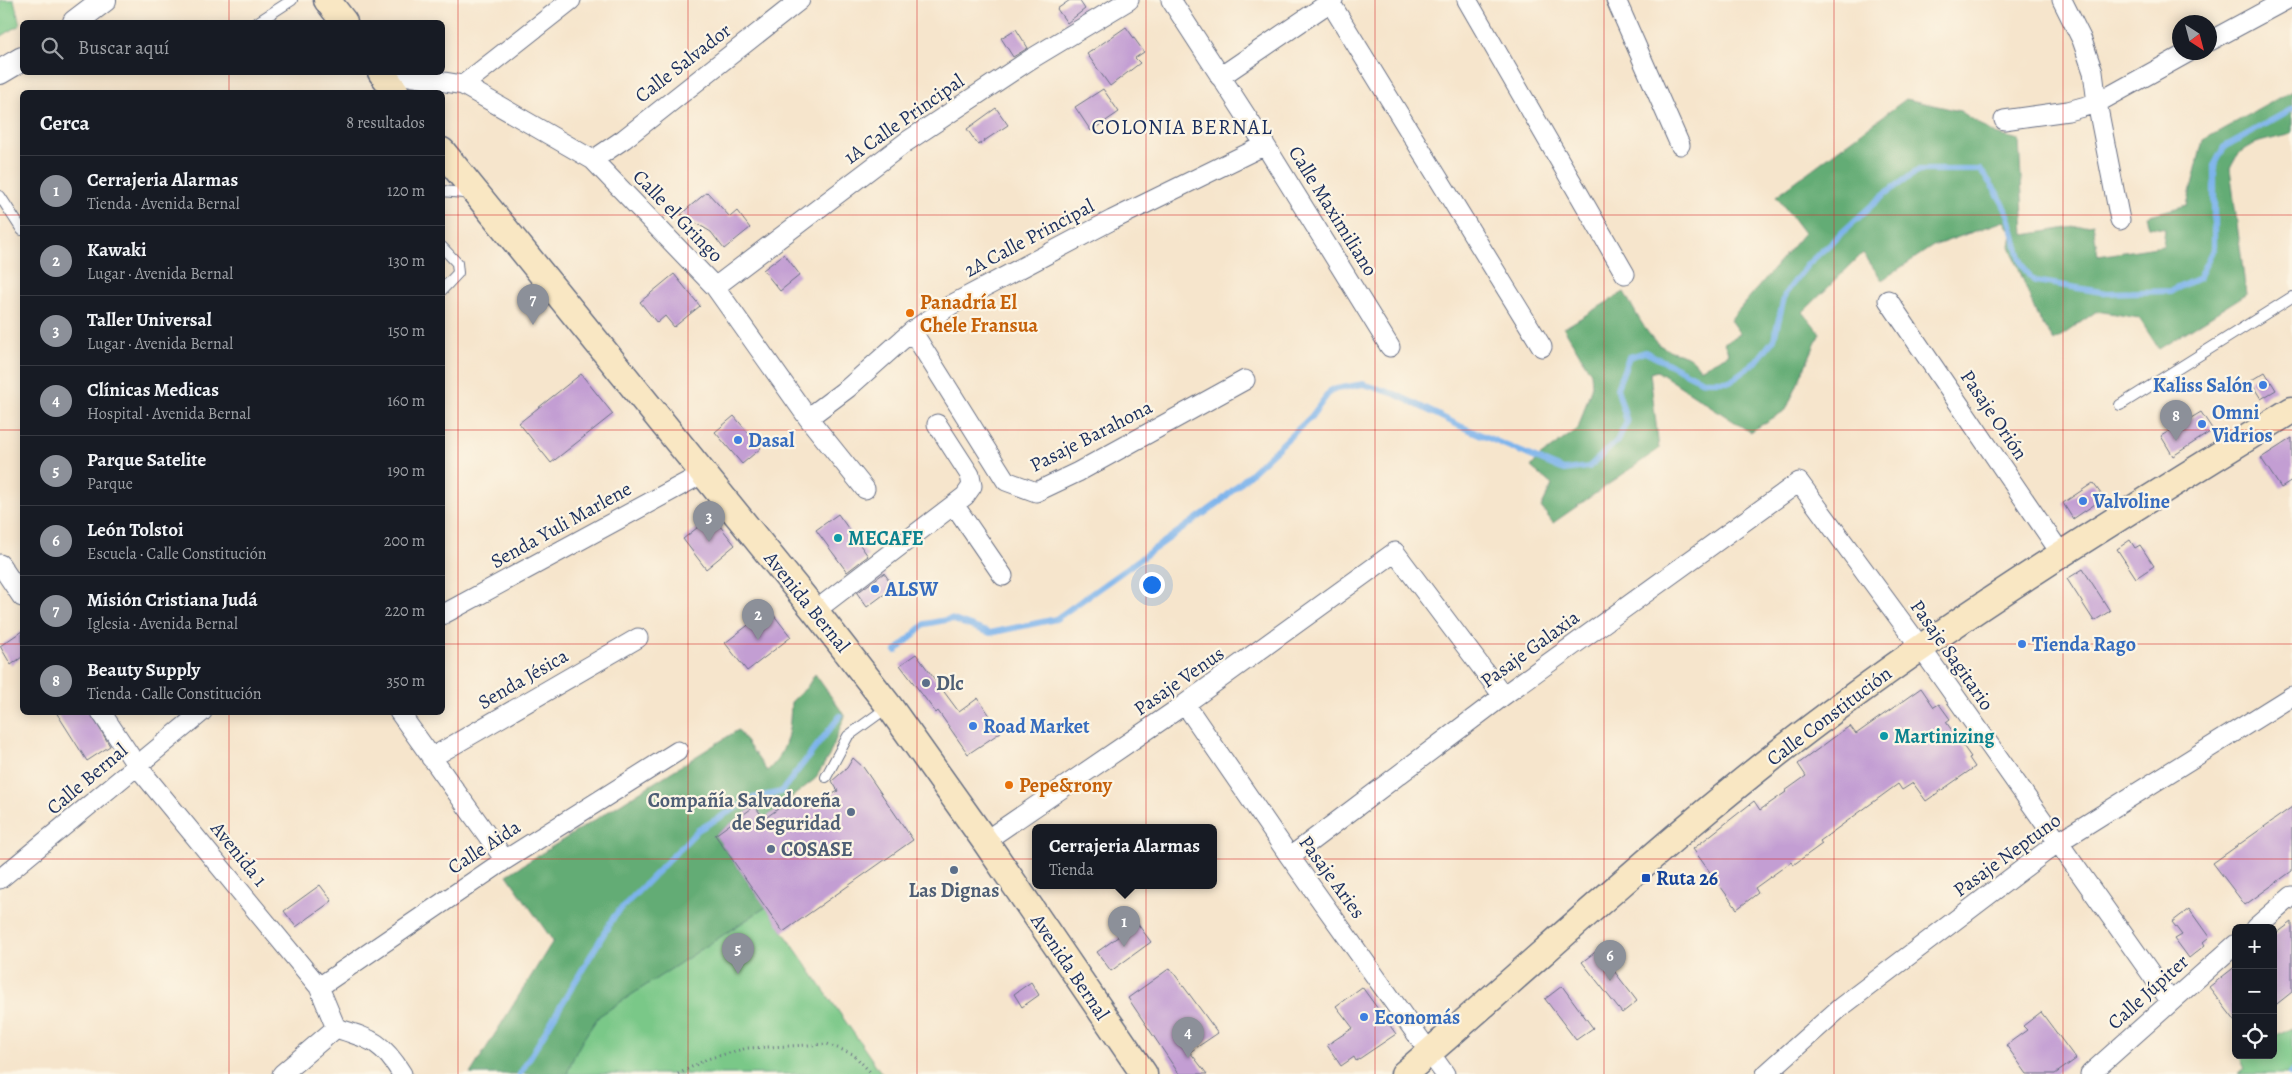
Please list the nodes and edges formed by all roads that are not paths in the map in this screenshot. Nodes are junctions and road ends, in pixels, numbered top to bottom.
1 (104, 0) edge
2 (292, 0) edge
3 (327, 0) edge
4 (571, 0) edge
5 (800, 0) edge
6 (1129, 0) edge
7 (1171, 0) edge
8 (1467, 0) edge
9 (1616, 0) edge
10 (2062, 0) edge
11 (2286, 0) edge
12 (1331, 1) edge
13 (2262, 5) edge
14 (78, 20) edge
15 (261, 20) edge
16 (342, 20) edge
17 (2217, 36) edge
18 (20, 60) edge
19 (2175, 60) edge
20 (0, 72) edge
21 (385, 75) edge
22 (401, 75) edge
23 (1220, 77) junction
24 (463, 85) junction
25 (395, 90) edge
26 (2097, 103) junction
27 (2004, 120) dead end
28 (1265, 145) junction
29 (1680, 145) dead end
30 (445, 155) edge
31 (593, 160) junction
32 (445, 191) edge
33 (478, 194) junction
34 (0, 196) edge
35 (2120, 220) dead end
36 (20, 227) edge
37 (445, 250) edge
38 (1626, 274) dead end
39 (715, 286) junction
40 (445, 287) edge
41 (2292, 297) edge
42 (1888, 300) dead end
43 (912, 331) junction
44 (1390, 346) dead end
45 (1542, 347) dead end
46 (1245, 380) dead end
47 (2120, 405) dead end
48 (2292, 410) edge
49 (808, 418) junction
50 (938, 424) dead end
51 (702, 474) junction
52 (1799, 482) joint
53 (865, 489) dead end
54 (955, 506) junction
55 (2062, 555) junction
56 (0, 564) edge
57 (1003, 576) dead end
58 (20, 595) edge
59 (815, 611) junction
60 (445, 613) edge
61 (638, 638) dead end
62 (1921, 648) junction
63 (1503, 696) junction
64 (2292, 696) edge
65 (1185, 704) junction
66 (889, 706) junction
67 (103, 715) edge
68 (198, 715) edge
69 (401, 715) edge
70 (678, 751) dead end
71 (431, 758) junction
72 (137, 766) junction
73 (826, 777) dead end
74 (985, 841) junction
75 (2057, 844) junction
76 (1290, 857) junction
77 (505, 860) junction
78 (0, 879) edge
79 (2292, 896) edge
80 (2259, 924) edge
81 (2232, 948) edge
82 (319, 987) junction
83 (2170, 1002) junction
84 (336, 1028) junction
85 (1430, 1052) junction
86 (282, 1074) edge
87 (402, 1074) edge
88 (1144, 1074) edge
89 (1404, 1074) edge
90 (1445, 1074) edge
91 (1766, 1074) edge
92 (2090, 1074) edge

1 - 14 street
2 - 15 lane
3 - 16 main road
4 - 24 street
5 - 31 street, Calle Salvador
6 - 39 street, 1A Calle Principal
7 - 23 street, Calle Maximiliano
8 - 38 street
9 - 29 street
10 - 26 street
11 - 13 street
12 - 23 street
12 - 45 street
13 - 17 street
18 - 20 street
19 - 26 street
21 - 25 main road
22 - 24 street, Calle el Gringo
23 - 28 street, Calle Maximiliano
24 - 31 street, Calle el Gringo
26 - 27 street
26 - 35 street
28 - 43 street, 2A Calle Principal
28 - 44 street, Calle Maximiliano
30 - 33 main road, Avenida Bernal
31 - 39 street, Calle el Gringo
32 - 33 lane
33 - 51 main road, Avenida Bernal
34 - 36 lane
37 - 40 lane
39 - 49 street, Calle el Gringo
41 - 47 lane
42 - 55 street, Pasaje Orión
43 - 46 street, Pasaje Barahona
43 - 49 street, 2A Calle Principal
48 - 55 main road, Calle Constitución
49 - 53 street, Calle el Gringo
50 - 54 street
51 - 59 main road, Avenida Bernal
51 - 60 street, Senda Yuli Marlene
52 - 62 street, Pasaje Sagitario
52 - 63 street, Pasaje Galaxia
54 - 57 street
54 - 59 street
55 - 62 main road, Calle Constitución
56 - 58 street
59 - 66 main road, Avenida Bernal
61 - 71 street, Senda Jésica
62 - 75 street, Pasaje Sagitario
62 - 85 main road, Calle Constitución
63 - 65 street, Pasaje Venus
63 - 76 street, Pasaje Galaxia
64 - 75 street, Pasaje Neptuno
65 - 74 street, Pasaje Venus
65 - 76 street, Pasaje Aries
66 - 73 lane
66 - 74 main road, Avenida Bernal
67 - 72 street, Avenida 1
68 - 72 street, Calle Bernal
69 - 71 street
70 - 77 street, Calle Aida
71 - 77 street
72 - 78 street, Calle Bernal
72 - 82 street, Avenida 1
74 - 88 main road, Avenida Bernal
75 - 83 street, Pasaje Sagitario
75 - 91 street, Pasaje Neptuno
76 - 85 street, Pasaje Aries
77 - 82 street, Calle Aida
79 - 80 street
81 - 83 street, Calle Júpiter
82 - 84 street, Avenida 1
83 - 92 street, Calle Júpiter
84 - 86 street
84 - 87 street
85 - 89 main road, Calle Constitución
85 - 90 street, Pasaje Aries

